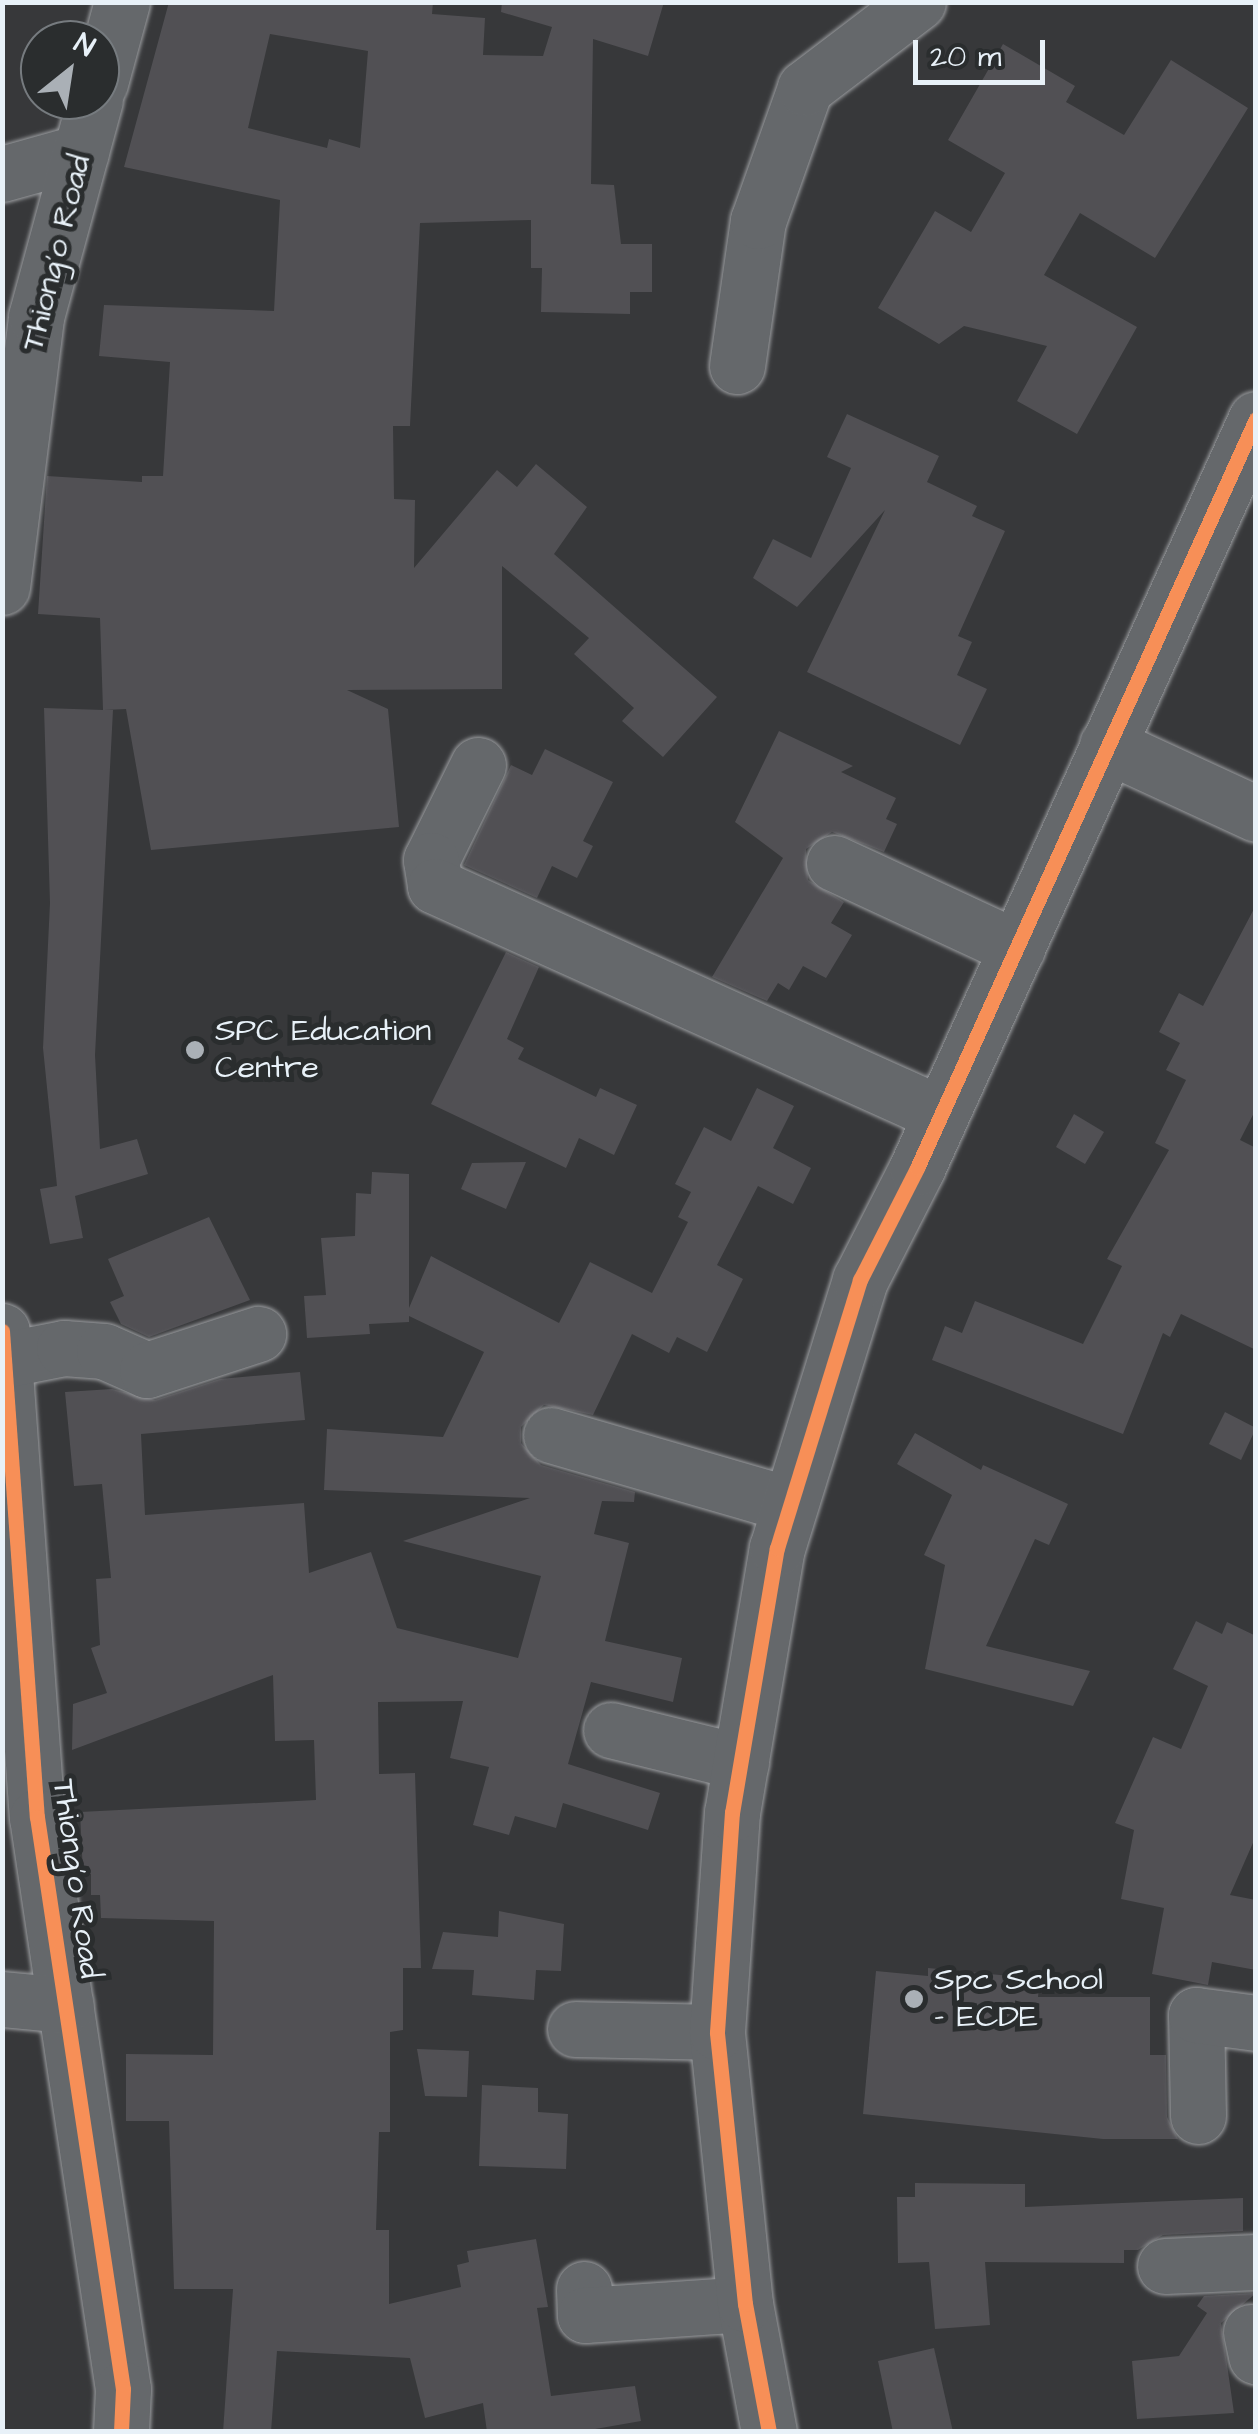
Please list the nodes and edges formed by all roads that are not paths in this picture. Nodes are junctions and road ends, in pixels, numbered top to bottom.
1 (918, 2) edge
2 (90, 120) edge
3 (81, 152) junction
4 (2, 174) edge
5 (737, 366) dead end
6 (1256, 420) edge
7 (6, 524) edge
8 (2, 587) edge
9 (1107, 746) junction
10 (478, 766) dead end
11 (1256, 814) edge
12 (834, 863) dead end
13 (1017, 948) junction
14 (941, 1114) junction
15 (2, 1331) edge
16 (258, 1334) dead end
17 (3, 1378) edge
18 (551, 1435) dead end
19 (790, 1504) junction
20 (611, 1730) dead end
21 (741, 1762) junction
22 (2, 1999) edge
23 (66, 2005) junction
24 (1256, 2023) edge
25 (575, 2029) dead end
26 (717, 2032) junction
27 (1198, 2116) dead end
28 (1256, 2262) edge
29 (1165, 2266) dead end
30 (584, 2289) dead end
31 (748, 2317) junction
32 (576, 2354) dead end
33 (121, 2432) edge
34 (769, 2432) edge

1 - 5 street
2 - 3 street, Thiong'o Road
3 - 4 street
3 - 7 street, Thiong'o Road
6 - 9 street
7 - 8 street, Thiong'o Road
9 - 11 street
9 - 13 street
10 - 14 street
12 - 13 street
13 - 14 street
14 - 19 street
15 - 17 street, Thiong'o Road
16 - 17 street
17 - 23 street, Thiong'o Road
18 - 19 street
19 - 21 street
20 - 21 street
21 - 26 street
22 - 23 street
23 - 33 street, Thiong'o Road
24 - 27 street
25 - 26 street
26 - 31 street
28 - 29 street
30 - 31 street
31 - 32 street
31 - 34 street

